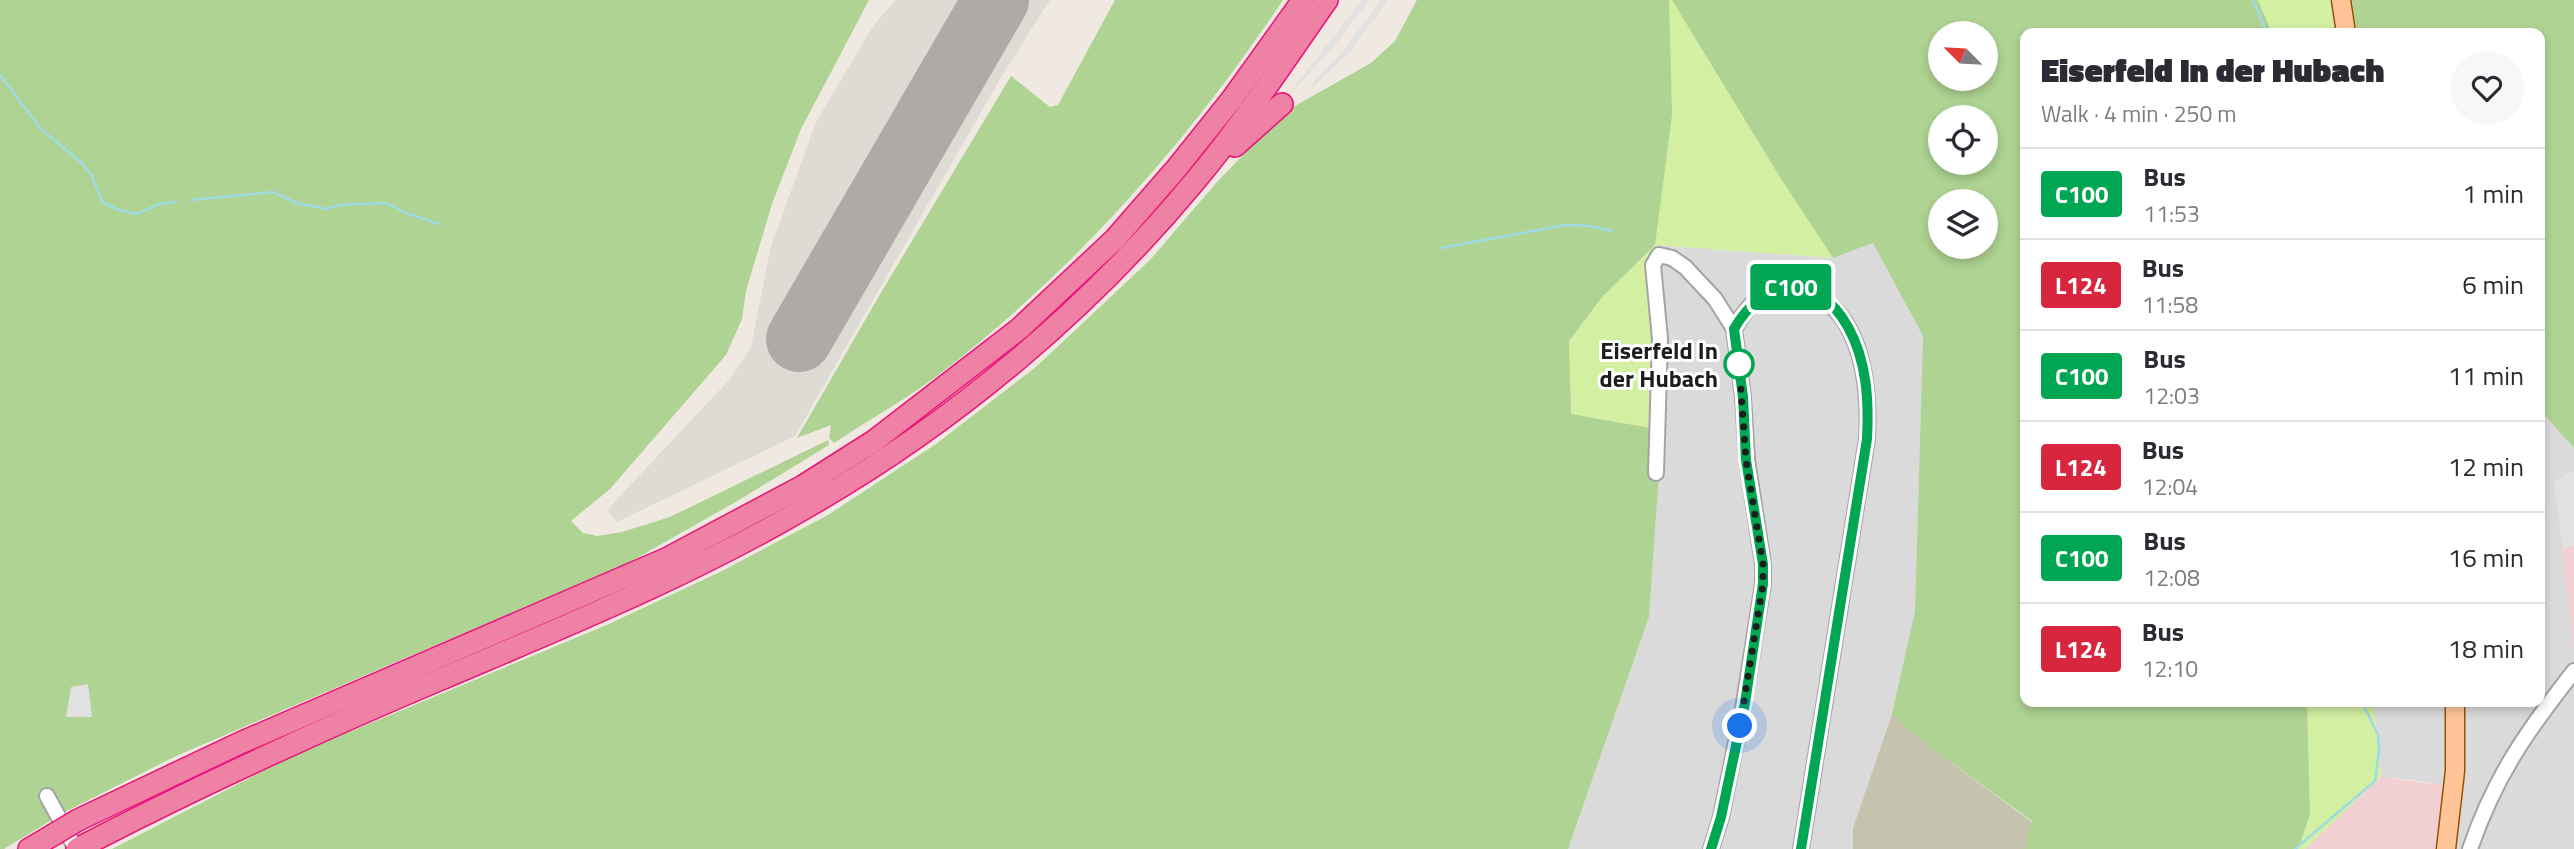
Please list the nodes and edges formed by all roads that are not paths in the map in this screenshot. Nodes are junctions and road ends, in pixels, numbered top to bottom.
1 (1303, 0) edge
2 (1327, 0) edge
3 (2341, 0) edge
4 (2345, 28) edge
5 (1282, 104) dead end
6 (1194, 183) junction
7 (1734, 329) junction
8 (1656, 474) dead end
9 (2574, 671) edge
10 (2455, 707) edge
11 (47, 796) dead end
12 (82, 846) edge
13 (29, 849) edge
14 (1711, 849) edge
15 (1801, 849) edge
16 (2446, 849) edge
17 (2470, 849) edge

1 - 13 highway, bridge
2 - 6 highway
3 - 4 main road
5 - 6 highway
6 - 12 highway
7 - 8 street
7 - 14 street
7 - 15 street
9 - 17 street
10 - 16 main road
11 - 12 street

